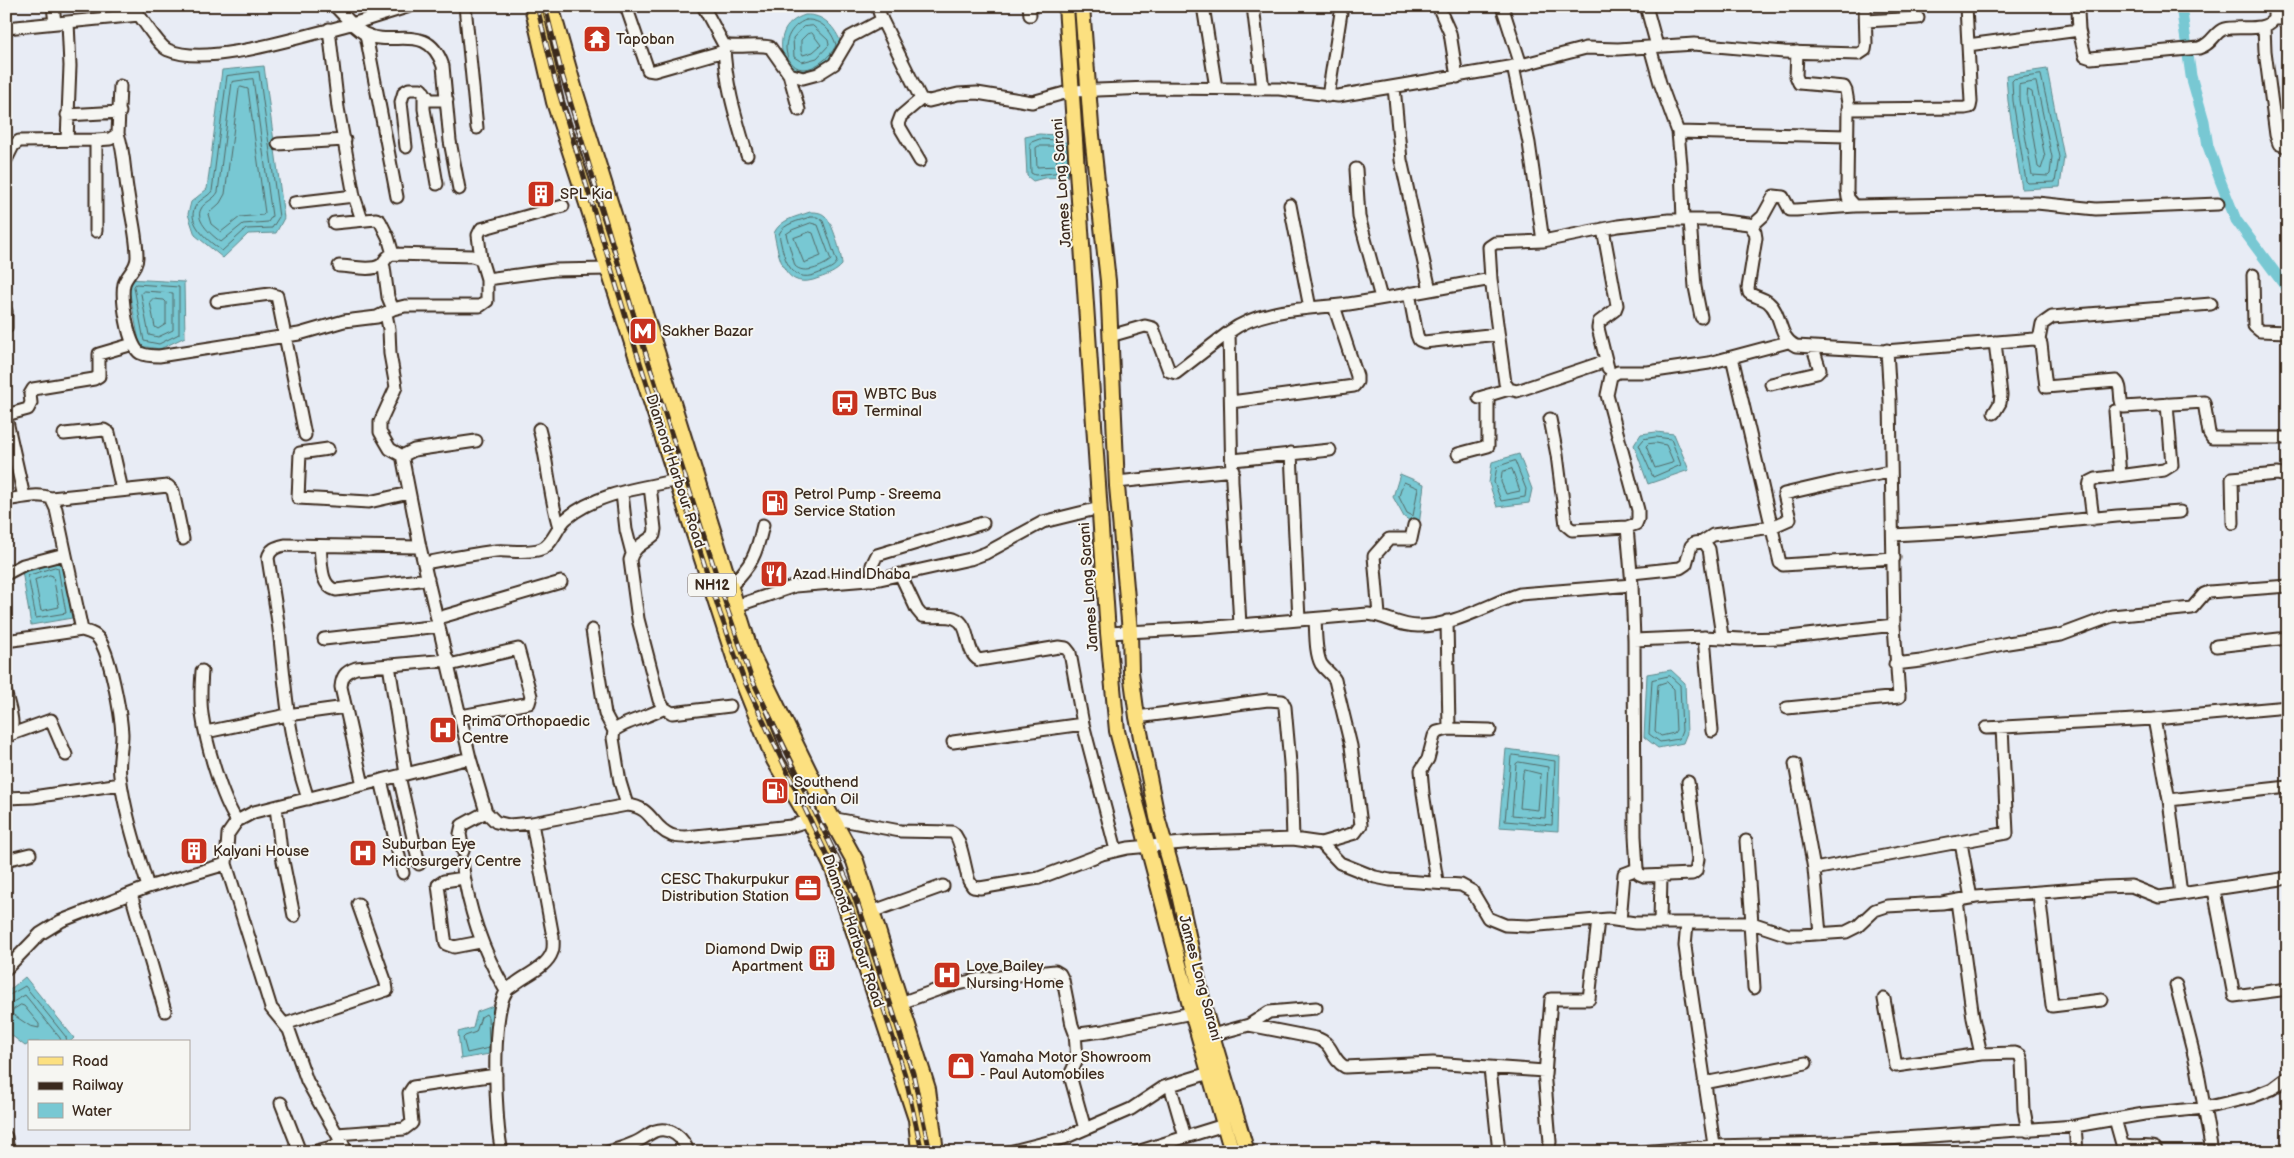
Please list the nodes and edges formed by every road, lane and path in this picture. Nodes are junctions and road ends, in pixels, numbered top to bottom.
1 (53, 6) edge
2 (335, 6) edge
3 (410, 6) edge
4 (465, 6) edge
5 (533, 6) edge
6 (550, 6) edge
7 (626, 6) edge
8 (703, 6) edge
9 (877, 6) edge
10 (1066, 6) edge
11 (1082, 6) edge
12 (1203, 6) edge
13 (1253, 6) edge
14 (1342, 6) edge
15 (1438, 6) edge
16 (1502, 6) edge
17 (1646, 6) edge
18 (1865, 6) edge
19 (1966, 6) edge
20 (2081, 6) edge
21 (2274, 6) edge
22 (139, 11) edge
23 (119, 12) edge
24 (1918, 18) dead end
25 (2274, 19) junction
26 (2288, 19) edge
27 (882, 20) junction
28 (1866, 21) junction
29 (68, 22) junction
30 (55, 23) junction
31 (352, 24) junction
32 (2264, 26) junction
33 (6, 28) edge
34 (329, 29) junction
35 (2079, 30) junction
36 (366, 34) junction
37 (1968, 45) junction
38 (1654, 46) junction
39 (724, 48) junction
40 (1797, 52) junction
41 (1517, 65) junction
42 (789, 74) junction
43 (1457, 77) junction
44 (120, 86) dead end
45 (1394, 87) junction
46 (1216, 88) junction
47 (1263, 89) junction
48 (1072, 91) junction
49 (1090, 91) junction
50 (424, 92) junction
51 (1328, 96) junction
52 (921, 99) junction
53 (447, 100) junction
54 (1848, 108) junction
55 (799, 110) dead end
56 (120, 112) junction
57 (67, 115) junction
58 (477, 128) dead end
59 (1678, 132) junction
60 (118, 134) junction
61 (1848, 136) junction
62 (67, 140) junction
63 (96, 140) junction
64 (345, 140) junction
65 (278, 144) dead end
66 (406, 147) dead end
67 (2288, 147) edge
68 (747, 155) dead end
69 (6, 160) edge
70 (920, 161) dead end
71 (1356, 168) dead end
72 (437, 184) dead end
73 (459, 189) dead end
74 (354, 196) junction
75 (397, 197) dead end
76 (294, 202) dead end
77 (2218, 204) dead end
78 (1290, 205) dead end
79 (564, 206) dead end
80 (1855, 206) junction
81 (362, 220) junction
82 (1686, 220) junction
83 (334, 223) dead end
84 (1752, 226) junction
85 (1603, 229) junction
86 (96, 231) dead end
87 (1543, 241) junction
88 (393, 254) junction
89 (481, 259) junction
90 (381, 265) junction
91 (339, 266) dead end
92 (609, 269) junction
93 (2253, 275) dead end
94 (1491, 278) junction
95 (487, 279) junction
96 (1430, 290) junction
97 (1409, 293) junction
98 (1381, 298) junction
99 (217, 301) dead end
100 (2211, 304) dead end
101 (1334, 306) junction
102 (1310, 308) junction
103 (6, 311) edge
104 (389, 311) junction
105 (1702, 317) dead end
106 (1088, 323) junction
107 (6, 328) edge
108 (1109, 330) junction
109 (1229, 332) junction
110 (2288, 332) edge
111 (1498, 334) junction
112 (285, 336) junction
113 (2038, 340) junction
114 (1788, 342) junction
115 (1996, 342) junction
116 (133, 344) junction
117 (1813, 348) junction
118 (1887, 350) junction
119 (1732, 357) junction
120 (1606, 361) junction
121 (660, 363) junction
122 (642, 369) junction
123 (1611, 376) junction
124 (1771, 384) dead end
125 (1509, 389) junction
126 (1231, 402) junction
127 (2167, 404) junction
128 (1994, 412) dead end
129 (2115, 412) dead end
130 (6, 416) edge
131 (1550, 419) dead end
132 (540, 429) dead end
133 (64, 434) dead end
134 (305, 435) dead end
135 (2288, 438) edge
136 (9, 441) edge
137 (476, 441) dead end
138 (328, 449) dead end
139 (1330, 450) dead end
140 (1291, 453) junction
141 (1458, 454) dead end
142 (404, 457) junction
143 (1232, 465) junction
144 (1890, 472) junction
145 (2120, 476) junction
146 (2288, 477) edge
147 (678, 480) junction
148 (1117, 482) junction
149 (650, 486) junction
150 (122, 490) junction
151 (410, 493) junction
152 (622, 493) junction
153 (24, 497) junction
154 (51, 498) junction
155 (6, 500) edge
156 (1100, 508) junction
157 (2180, 512) dead end
158 (2093, 519) junction
159 (983, 523) dead end
160 (2233, 523) dead end
161 (763, 525) dead end
162 (1414, 525) dead end
163 (559, 527) junction
164 (1627, 527) junction
165 (1772, 527) junction
166 (1893, 535) junction
167 (183, 539) dead end
168 (1702, 542) junction
169 (320, 546) junction
170 (420, 547) junction
171 (632, 553) junction
172 (65, 554) junction
173 (1894, 558) junction
174 (424, 563) junction
175 (1632, 573) junction
176 (6, 574) edge
177 (900, 574) junction
178 (428, 579) junction
179 (873, 580) junction
180 (561, 582) dead end
181 (1632, 586) junction
182 (2288, 586) edge
183 (730, 587) junction
184 (736, 606) junction
185 (1379, 615) junction
186 (1315, 619) junction
187 (1299, 620) junction
188 (1447, 621) junction
189 (439, 622) junction
190 (1240, 625) junction
191 (1894, 625) junction
192 (82, 630) junction
193 (592, 630) dead end
194 (1130, 632) junction
195 (1108, 633) junction
196 (1722, 636) junction
197 (1704, 637) junction
198 (2288, 638) edge
199 (324, 639) dead end
200 (1634, 640) junction
201 (6, 642) edge
202 (2216, 646) dead end
203 (448, 662) junction
204 (1895, 664) junction
205 (389, 665) junction
206 (202, 671) dead end
207 (6, 694) edge
208 (730, 706) dead end
209 (346, 707) junction
210 (2288, 707) edge
211 (664, 708) junction
212 (1787, 708) dead end
213 (287, 715) junction
214 (461, 716) junction
215 (1137, 717) junction
216 (2154, 719) junction
217 (1083, 724) junction
218 (2002, 727) junction
219 (1986, 728) dead end
220 (1449, 729) junction
221 (1490, 730) dead end
222 (614, 731) junction
223 (1712, 731) dead end
224 (206, 732) junction
225 (9, 737) edge
226 (953, 742) dead end
227 (66, 756) dead end
228 (470, 758) junction
229 (1795, 764) dead end
230 (402, 775) junction
231 (381, 780) junction
232 (1688, 782) dead end
233 (121, 784) junction
234 (363, 785) junction
235 (2288, 787) edge
236 (6, 798) edge
237 (308, 799) junction
238 (2169, 800) junction
239 (627, 805) junction
240 (276, 807) junction
241 (486, 812) junction
242 (832, 818) junction
243 (810, 820) junction
244 (237, 821) junction
245 (532, 823) junction
246 (1293, 839) junction
247 (1746, 841) dead end
248 (1321, 843) junction
249 (1961, 843) junction
250 (1166, 846) junction
251 (1148, 848) junction
252 (1116, 850) junction
253 (30, 854) dead end
254 (6, 860) edge
255 (226, 864) junction
256 (419, 864) dead end
257 (1637, 869) junction
258 (1814, 869) junction
259 (403, 873) dead end
260 (1661, 875) junction
261 (464, 878) junction
262 (2288, 878) edge
263 (1437, 881) junction
264 (942, 886) dead end
265 (148, 887) junction
266 (2214, 890) junction
267 (131, 894) junction
268 (2039, 894) junction
269 (2181, 894) junction
270 (1971, 898) junction
271 (1957, 900) junction
272 (358, 904) dead end
273 (871, 912) junction
274 (294, 916) dead end
275 (1598, 920) junction
276 (1620, 921) junction
277 (1660, 923) junction
278 (1687, 923) junction
279 (1751, 924) junction
280 (1820, 934) junction
281 (480, 942) junction
282 (6, 969) edge
283 (2176, 985) dead end
284 (1754, 988) dead end
285 (2288, 989) edge
286 (506, 992) junction
287 (1884, 999) dead end
288 (2102, 1000) dead end
289 (900, 1004) junction
290 (1316, 1008) dead end
291 (881, 1010) junction
292 (165, 1011) dead end
293 (1192, 1013) junction
294 (285, 1024) junction
295 (1248, 1025) junction
296 (1075, 1033) junction
297 (1212, 1035) junction
298 (1981, 1054) junction
299 (1806, 1063) dead end
300 (1490, 1069) junction
301 (1209, 1074) junction
302 (1545, 1074) junction
303 (496, 1075) junction
304 (2288, 1076) edge
305 (1704, 1082) junction
306 (1170, 1085) junction
307 (281, 1103) dead end
308 (2204, 1108) junction
309 (2115, 1119) junction
310 (1238, 1121) junction
311 (1224, 1124) junction
312 (2074, 1126) junction
313 (1085, 1129) junction
314 (2028, 1131) junction
315 (6, 1137) edge
316 (1185, 1137) junction
317 (342, 1143) edge
318 (1830, 1148) edge
319 (1715, 1149) edge
320 (8, 1152) edge
321 (300, 1152) edge
322 (313, 1152) edge
323 (502, 1152) edge
324 (608, 1152) edge
325 (688, 1152) edge
326 (920, 1152) edge
327 (935, 1152) edge
328 (1009, 1152) edge
329 (1137, 1152) edge
330 (1232, 1152) edge
331 (1247, 1152) edge
332 (1499, 1152) edge
333 (1548, 1152) edge
334 (1641, 1152) edge
335 (1648, 1152) edge
336 (2077, 1152) edge
337 (2157, 1152) edge
338 (2212, 1152) edge

1 - 30 street
2 - 31 street
3 - 31 street
4 - 58 street
5 - 92 highway, Diamond Harbour Road / NH12
6 - 121 highway, Diamond Harbour Road / NH12
7 - 39 street
8 - 39 street
9 - 27 street
10 - 48 main road, James Long Sarani
11 - 49 main road
12 - 46 street
13 - 47 street
14 - 51 street
15 - 43 street
16 - 41 street
17 - 38 street
18 - 28 street
19 - 37 street
20 - 35 street
21 - 25 street
22 - 23 street
22 - 34 street
23 - 29 street
24 - 28 street
25 - 26 street
25 - 32 street
27 - 42 street
27 - 52 street
28 - 40 street
29 - 30 street
29 - 57 street
30 - 33 street
31 - 34 street
31 - 36 street
32 - 35 street
32 - 67 street
34 - 64 street
35 - 37 street
36 - 53 street
36 - 75 street
37 - 54 street
38 - 40 street
38 - 41 street
38 - 59 street
39 - 42 street
39 - 68 street
40 - 54 street
41 - 43 street
41 - 87 street
42 - 55 street
43 - 45 street
44 - 56 street
45 - 51 street
45 - 96 street
46 - 47 street
46 - 49 street
47 - 51 street
48 - 49 street
48 - 52 street
48 - 106 main road, James Long Sarani
49 - 108 main road
50 - 53 street
50 - 66 street
50 - 72 street
52 - 70 street
53 - 73 street
54 - 61 street
56 - 57 street
56 - 60 street
57 - 62 street
59 - 61 street
59 - 82 street
60 - 63 street
60 - 116 street
61 - 80 street
62 - 63 street
62 - 69 street
63 - 86 street
64 - 65 street
64 - 74 street
71 - 98 street
74 - 76 street
74 - 81 street
77 - 80 street
78 - 102 street
79 - 89 street
80 - 84 street
81 - 83 street
81 - 88 street
82 - 84 street
82 - 85 street
82 - 105 street
84 - 114 street
85 - 87 street
85 - 120 street
87 - 94 street
88 - 89 street
88 - 90 street
89 - 95 street
90 - 91 street
90 - 104 street
92 - 95 street
92 - 122 highway, Diamond Harbour Road / NH12
93 - 110 street
94 - 96 street
94 - 111 street
95 - 104 street
96 - 97 street
97 - 98 street
97 - 111 street
98 - 101 street
99 - 112 street
100 - 113 street
101 - 102 street
101 - 126 street
102 - 109 street
103 - 107 street
104 - 112 street
104 - 142 street
106 - 108 main road
106 - 156 main road, James Long Sarani
108 - 109 street
108 - 148 main road
109 - 126 street
111 - 125 street
112 - 116 street
112 - 134 street
113 - 115 street
113 - 127 street
114 - 117 street
114 - 119 street
115 - 118 street
115 - 128 street
116 - 130 street
117 - 118 street
117 - 124 street
118 - 144 street
119 - 123 street
119 - 165 street
120 - 123 street
120 - 125 street
121 - 122 highway
121 - 183 highway, Diamond Harbour Road / NH12
122 - 147 highway, Diamond Harbour Road / NH12
123 - 164 street
125 - 141 street
126 - 143 street
127 - 135 street
127 - 145 street
129 - 145 street
130 - 136 street
131 - 164 street
132 - 163 street
133 - 150 street
136 - 153 street
137 - 142 street
138 - 151 street
139 - 140 street
140 - 143 street
140 - 187 street
142 - 151 street
143 - 148 street
143 - 190 street
144 - 165 street
144 - 166 street
145 - 158 street
146 - 160 street
147 - 149 street
147 - 243 highway, Diamond Harbour Road / NH12
148 - 194 main road
149 - 152 street
149 - 171 street
150 - 154 street
150 - 167 street
151 - 170 street
152 - 163 street
152 - 171 street
153 - 154 street
153 - 155 street
154 - 172 street
156 - 177 street
156 - 195 main road, James Long Sarani
157 - 158 street
158 - 166 street
159 - 179 street
161 - 183 street
162 - 185 street
163 - 174 street
164 - 175 street
165 - 168 street
165 - 173 street
166 - 173 street
168 - 175 street
168 - 196 street
169 - 170 street
169 - 178 street
169 - 213 street
170 - 174 street
171 - 211 street
172 - 176 street
172 - 192 street
173 - 191 street
174 - 178 street
175 - 181 street
177 - 179 street
177 - 217 street
178 - 189 street
179 - 184 street
180 - 189 street
181 - 188 street
181 - 200 street
182 - 204 street
183 - 184 highway, Diamond Harbour Road / NH12
184 - 242 highway, Diamond Harbour Road / NH12
185 - 186 street
185 - 188 street
186 - 187 street
186 - 248 street
187 - 190 street
188 - 220 street
189 - 199 street
189 - 203 street
190 - 194 street
191 - 196 street
191 - 204 street
192 - 201 street
192 - 233 street
193 - 222 street
194 - 195 street
194 - 215 main road
195 - 251 main road, James Long Sarani
196 - 197 street
197 - 200 street
197 - 223 street
198 - 202 street
200 - 257 street
203 - 205 street
203 - 214 street
203 - 214 street
204 - 212 street
205 - 209 street
205 - 230 street
206 - 224 street
207 - 225 street
208 - 211 street
209 - 213 street
209 - 234 street
210 - 216 street
211 - 222 street
213 - 224 street
213 - 237 street
214 - 228 street
215 - 246 street
215 - 250 main road
216 - 218 street
216 - 238 street
217 - 226 street
217 - 252 street
218 - 219 street
218 - 249 street
220 - 221 street
220 - 263 street
222 - 239 street
224 - 244 street
225 - 227 street
228 - 230 street
228 - 241 street
229 - 258 street
230 - 231 street
230 - 256 street
231 - 234 street
231 - 259 street
232 - 260 street
233 - 236 street
233 - 265 street
234 - 237 street
235 - 238 street
237 - 240 street
238 - 269 street
239 - 243 street
239 - 245 street
240 - 244 street
240 - 274 street
241 - 245 street
241 - 261 street
242 - 243 street
242 - 252 street
242 - 273 highway, Diamond Harbour Road / NH12
243 - 291 highway, Diamond Harbour Road / NH12
244 - 255 street
245 - 286 street
246 - 248 street
246 - 250 street
247 - 279 street
248 - 263 street
249 - 258 street
249 - 270 street
250 - 251 street
250 - 297 main road
251 - 252 street
251 - 293 main road, James Long Sarani
253 - 254 street
255 - 265 street
255 - 294 street
257 - 260 street
257 - 276 street
258 - 280 street
260 - 277 street
261 - 281 street
261 - 281 street
262 - 266 street
263 - 275 street
264 - 273 street
265 - 267 street
266 - 269 street
266 - 285 street
267 - 282 street
267 - 292 street
268 - 269 street
268 - 270 street
268 - 288 street
270 - 271 street
271 - 280 street
271 - 298 street
272 - 294 street
273 - 289 highway, Diamond Harbour Road / NH12
275 - 276 street
275 - 302 street
276 - 277 street
277 - 278 street
278 - 279 street
278 - 305 street
279 - 280 street
279 - 284 street
281 - 286 street
283 - 308 street
286 - 303 street
287 - 298 street
289 - 291 street
289 - 296 street
289 - 327 highway, Diamond Harbour Road / NH12
290 - 295 street
291 - 326 highway, Diamond Harbour Road / NH12
293 - 296 street
293 - 301 main road, James Long Sarani
294 - 317 street
295 - 297 street
295 - 300 street
296 - 313 street
297 - 310 main road
298 - 314 street
299 - 305 street
300 - 302 street
300 - 332 street
301 - 306 street
301 - 311 main road, James Long Sarani
302 - 333 street
303 - 317 street
303 - 323 street
304 - 308 street
305 - 319 street
306 - 313 street
306 - 316 street
307 - 321 street
308 - 309 street
308 - 338 street
309 - 312 street
309 - 337 street
310 - 311 main road
310 - 331 main road
311 - 316 street
311 - 330 main road, James Long Sarani
312 - 314 street
312 - 336 street
313 - 328 street
314 - 318 street
315 - 320 street
316 - 329 street
317 - 322 street
318 - 319 street
319 - 335 street
324 - 325 street
334 - 335 street

